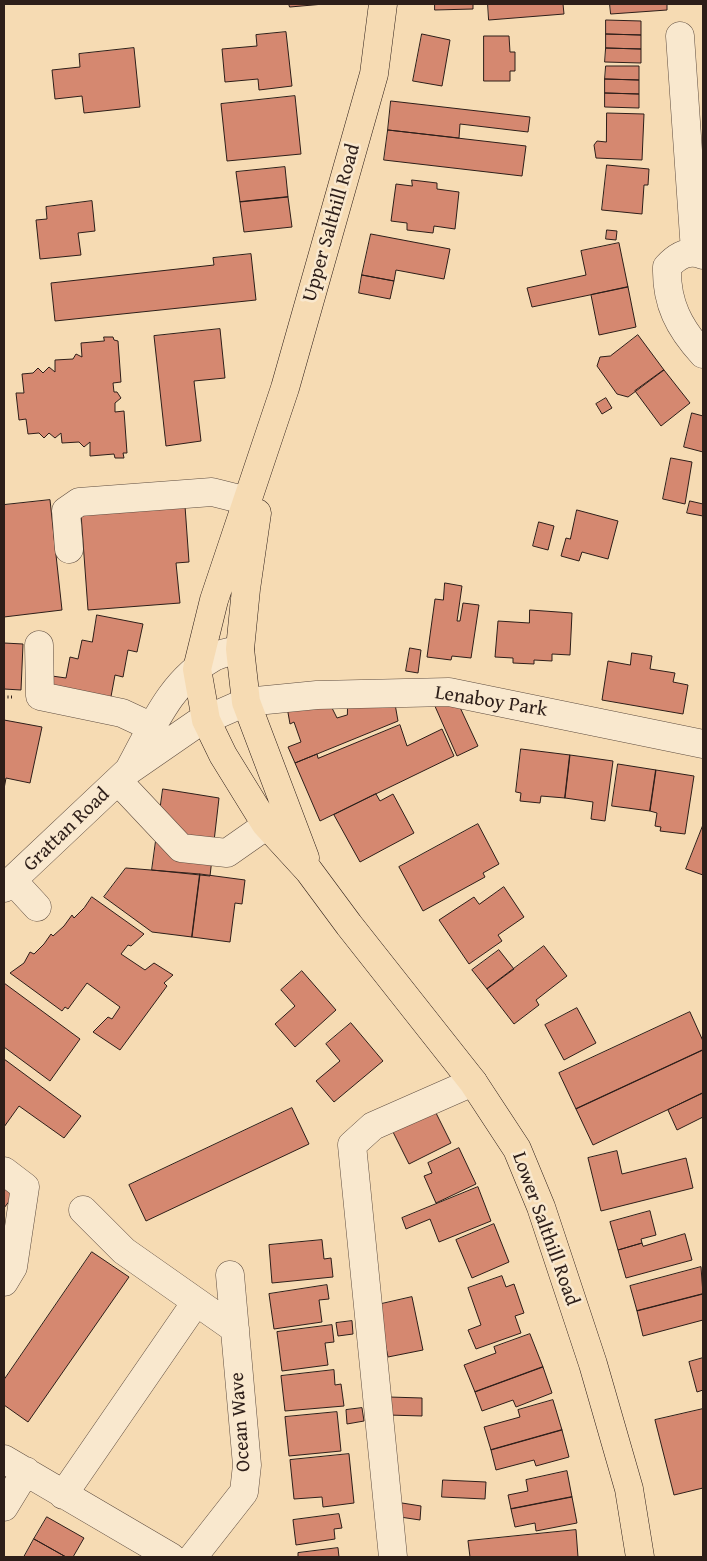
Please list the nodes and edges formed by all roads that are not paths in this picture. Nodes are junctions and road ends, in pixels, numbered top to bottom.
1 (383, 4) edge
2 (680, 36) dead end
3 (699, 253) edge
4 (703, 354) edge
5 (269, 439) junction
6 (248, 501) junction
7 (69, 549) dead end
8 (39, 645) dead end
9 (240, 649) junction
10 (197, 669) junction
11 (246, 702) junction
12 (206, 720) junction
13 (152, 727) junction
14 (703, 744) edge
15 (123, 776) junction
16 (267, 826) junction
17 (309, 871) junction
18 (8, 884) edge
19 (37, 907) dead end
20 (473, 1082) junction
21 (4, 1171) edge
22 (83, 1210) dead end
23 (230, 1275) dead end
24 (4, 1282) edge
25 (196, 1302) junction
26 (235, 1329) junction
27 (15, 1465) edge
28 (63, 1495) junction
29 (4, 1507) edge
30 (171, 1557) edge
31 (193, 1557) edge
32 (393, 1557) edge
33 (640, 1557) edge

1 - 5 main road, Upper Salthill Road
2 - 3 street
3 - 4 street
5 - 6 main road, Upper Salthill Road
5 - 9 main road, Upper Salthill Road
6 - 7 street
6 - 10 main road, Upper Salthill Road
8 - 13 street
9 - 10 street, Grattan Road
9 - 11 main road, Upper Salthill Road
10 - 12 main road, Upper Salthill Road
10 - 13 street, Grattan Road
11 - 12 street, Grattan Road
11 - 14 street, Lenaboy Park
11 - 17 main road, Lower Salthill Road
12 - 15 street, Grattan Road
12 - 16 main road, Lower Salthill Road
13 - 15 street, Grattan Road
15 - 16 street
15 - 18 street, Grattan Road
16 - 17 main road, Lower Salthill Road
17 - 20 main road, Lower Salthill Road
18 - 19 street
20 - 32 street
20 - 33 main road, Lower Salthill Road
21 - 24 street
22 - 25 street
23 - 26 street, Ocean Wave
25 - 26 street
25 - 28 street
26 - 31 street, Ocean Wave
27 - 28 street
27 - 29 street
28 - 30 street

